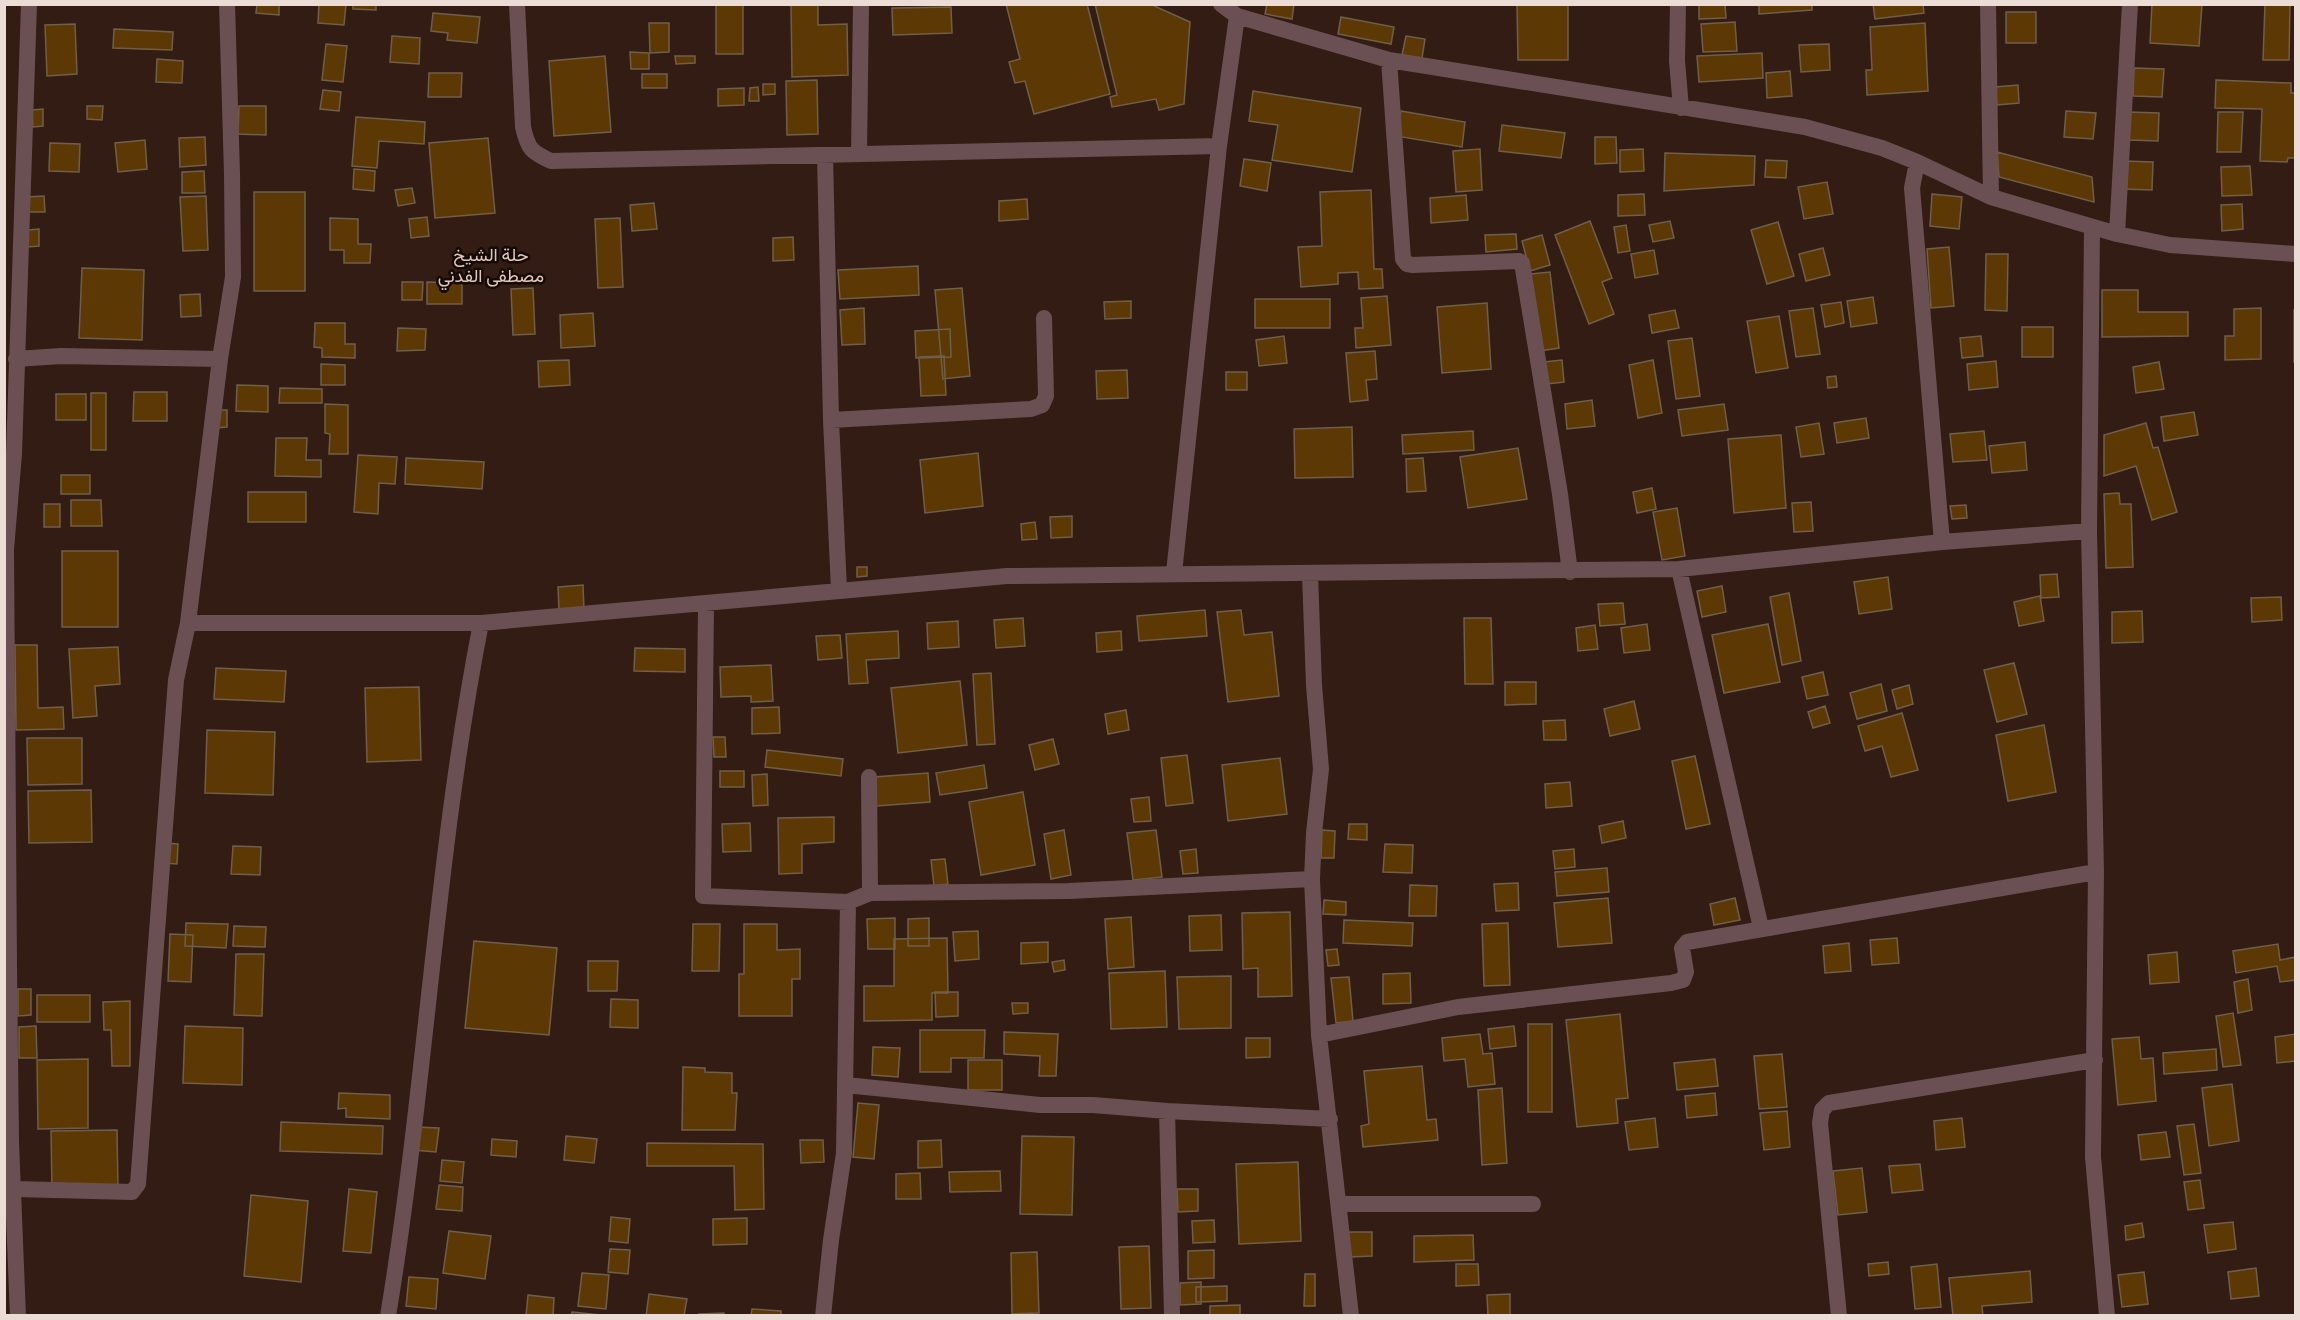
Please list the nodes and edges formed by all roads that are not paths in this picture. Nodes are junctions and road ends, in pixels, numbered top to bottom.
1 (29, 4) edge
2 (227, 4) edge
3 (517, 4) edge
4 (861, 4) edge
5 (1678, 4) edge
6 (1988, 4) edge
7 (2130, 4) edge
8 (1227, 8) edge
9 (1389, 60) junction
10 (1681, 108) junction
11 (1218, 146) junction
12 (859, 153) junction
13 (825, 155) junction
14 (1917, 162) junction
15 (1991, 197) junction
16 (2092, 228) junction
17 (2117, 234) junction
18 (2295, 254) edge
19 (1044, 318) dead end
20 (16, 359) junction
21 (220, 359) junction
22 (831, 420) junction
23 (2089, 531) junction
24 (1942, 542) junction
25 (5, 550) edge
26 (1679, 570) junction
27 (1569, 572) junction
28 (1174, 573) junction
29 (1310, 574) junction
30 (839, 590) junction
31 (706, 603) junction
32 (188, 623) junction
33 (481, 623) junction
34 (869, 777) dead end
35 (2096, 872) junction
36 (1312, 879) junction
37 (870, 893) junction
38 (848, 902) junction
39 (1761, 928) junction
40 (1319, 1035) junction
41 (2095, 1060) junction
42 (846, 1085) junction
43 (1167, 1112) junction
44 (1330, 1119) junction
45 (8, 1142) edge
46 (15, 1190) junction
47 (1340, 1204) junction
48 (1533, 1204) dead end
49 (18, 1316) edge
50 (388, 1316) edge
51 (823, 1316) edge
52 (1172, 1316) edge
53 (1351, 1316) edge
54 (1839, 1316) edge
55 (2107, 1316) edge

1 - 20 street
2 - 21 street
3 - 13 street
4 - 12 street
5 - 10 street
6 - 15 street
7 - 17 street
8 - 9 street
8 - 11 street
9 - 10 street
9 - 27 street
10 - 14 street
11 - 12 street
11 - 28 street
12 - 13 street
13 - 22 street
14 - 15 street
14 - 24 street
15 - 16 street
16 - 17 street
16 - 23 street
17 - 18 street
19 - 22 street
20 - 21 street
20 - 25 street
21 - 32 street
22 - 30 street
23 - 24 street
23 - 35 street
24 - 26 street
25 - 45 street
26 - 27 street
26 - 39 street
27 - 29 street
28 - 29 street
28 - 30 street
29 - 36 street
30 - 31 street
31 - 33 street
31 - 38 street
32 - 33 street
32 - 46 street
33 - 50 street
34 - 37 street
35 - 39 street
35 - 41 street
36 - 37 street
36 - 40 street
37 - 38 street
38 - 42 street
39 - 40 street
40 - 44 street
41 - 54 street
41 - 55 street
42 - 43 street
42 - 51 street
43 - 44 street
43 - 52 street
44 - 47 street
45 - 46 street
46 - 49 street
47 - 48 street
47 - 53 street

